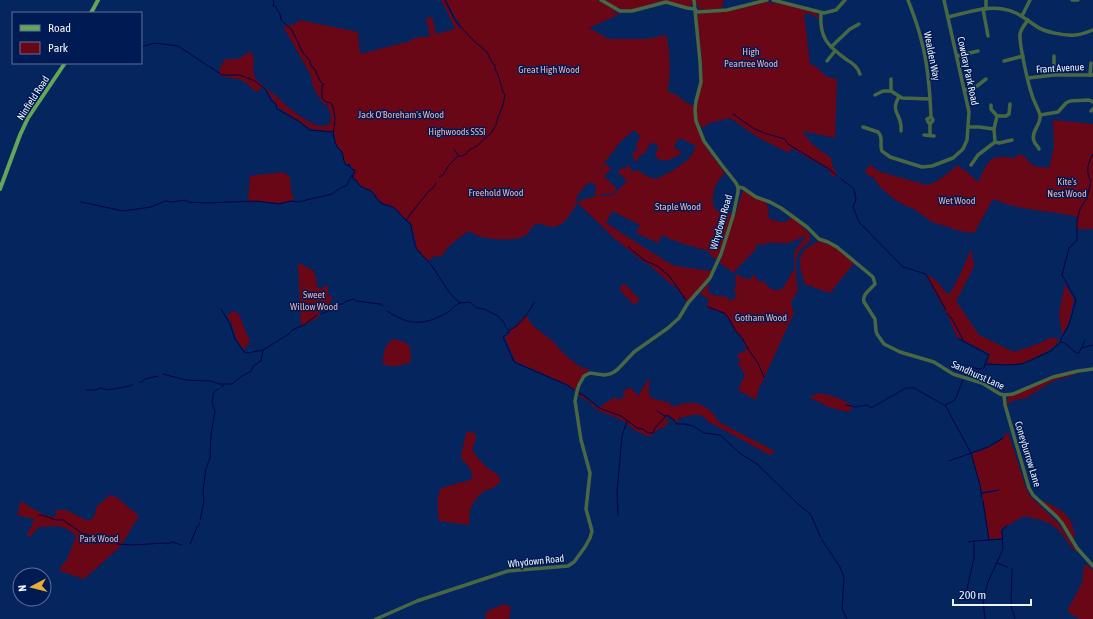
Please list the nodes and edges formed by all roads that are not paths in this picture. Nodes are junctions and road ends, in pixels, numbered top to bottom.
1 (98, 0) edge
2 (601, 0) edge
3 (694, 0) edge
4 (767, 0) edge
5 (773, 0) edge
6 (845, 0) edge
7 (908, 0) edge
8 (944, 0) edge
9 (986, 0) edge
10 (1030, 0) edge
11 (1072, 0) edge
12 (1078, 0) edge
13 (984, 9) junction
14 (695, 10) junction
15 (92, 12) edge
16 (821, 13) junction
17 (1022, 16) junction
18 (948, 17) junction
19 (1028, 20) junction
20 (859, 24) dead end
21 (1093, 30) edge
22 (988, 36) dead end
23 (830, 47) junction
24 (835, 51) junction
25 (976, 53) dead end
26 (957, 56) junction
27 (1023, 56) junction
28 (1054, 56) dead end
29 (827, 61) dead end
30 (1006, 61) dead end
31 (1091, 63) edge
32 (64, 64) edge
33 (861, 75) dead end
34 (1054, 75) junction
35 (1091, 75) edge
36 (891, 78) dead end
37 (1028, 78) junction
38 (984, 80) dead end
39 (965, 90) junction
40 (891, 91) junction
41 (878, 95) dead end
42 (900, 97) junction
43 (930, 98) junction
44 (1093, 102) edge
45 (1010, 104) dead end
46 (989, 108) dead end
47 (1040, 115) junction
48 (997, 116) junction
49 (866, 126) dead end
50 (968, 127) junction
51 (903, 128) dead end
52 (994, 129) junction
53 (924, 135) dead end
54 (1012, 140) dead end
55 (1034, 141) junction
56 (995, 142) junction
57 (1030, 143) dead end
58 (1039, 149) dead end
59 (971, 165) dead end
60 (738, 187) junction
61 (0, 189) edge
62 (1093, 369) edge
63 (1004, 395) junction
64 (1093, 566) edge
65 (376, 619) edge

1 - 15 main road
2 - 14 street
3 - 14 street, Whydown Road
4 - 14 street
5 - 16 street
6 - 16 street
7 - 43 street, Wealden Way
8 - 18 street, Cowdray Park Road
9 - 13 street
10 - 17 street
11 - 12 street
13 - 17 street
13 - 18 street
13 - 22 street
14 - 60 street, Whydown Road
16 - 23 street
17 - 19 street
18 - 26 street, Cowdray Park Road
19 - 21 street
19 - 27 street
20 - 23 street
23 - 24 street
24 - 29 street
24 - 33 street
25 - 26 street
26 - 39 street, Cowdray Park Road
27 - 30 street
27 - 37 street
28 - 34 street
31 - 35 street
32 - 61 main road, Ninfield Road
34 - 35 street, Frant Avenue
34 - 37 street, Frant Avenue
36 - 40 street
37 - 47 street
38 - 39 street
39 - 50 street, Cowdray Park Road
40 - 41 street
40 - 42 street
42 - 43 street
42 - 51 street
43 - 53 street, Wealden Way
44 - 47 street
45 - 48 street
46 - 48 street
47 - 55 street
48 - 52 street
49 - 50 street, Cowdray Park Road
50 - 52 street
52 - 56 street
54 - 56 street
55 - 57 street
55 - 58 street
56 - 59 street
60 - 63 street, Sandhurst Lane
60 - 65 street, Whydown Road
62 - 63 street, Sandhurst Lane
63 - 64 street, Coneyburrow Lane

